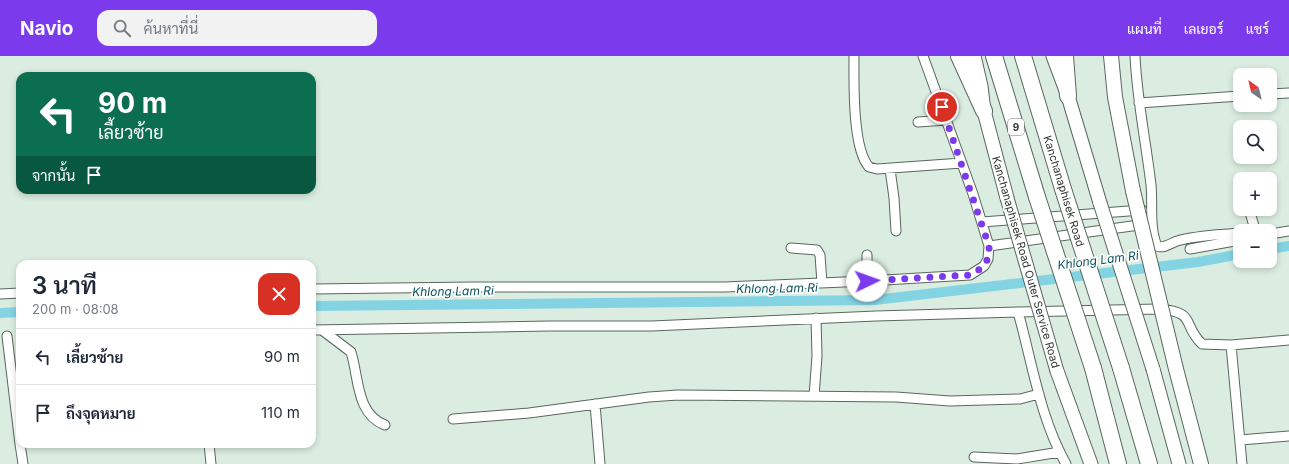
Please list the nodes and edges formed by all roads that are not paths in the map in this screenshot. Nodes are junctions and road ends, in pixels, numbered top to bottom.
1 (854, 56) edge
2 (923, 56) edge
3 (959, 56) edge
4 (974, 56) edge
5 (994, 56) edge
6 (1023, 56) edge
7 (1053, 56) edge
8 (1065, 56) edge
9 (1111, 56) edge
10 (1118, 56) edge
11 (1135, 56) edge
12 (1289, 93) edge
13 (1277, 94) edge
14 (1068, 96) junction
15 (1115, 96) junction
16 (1233, 96) edge
17 (1138, 103) junction
18 (984, 111) junction
19 (946, 120) junction
20 (918, 122) dead end
21 (962, 163) junction
22 (890, 168) junction
23 (1151, 209) junction
24 (982, 222) junction
25 (1153, 223) junction
26 (896, 231) dead end
27 (1289, 231) edge
28 (1277, 233) edge
29 (1233, 234) edge
30 (1233, 241) edge
31 (989, 246) junction
32 (791, 248) dead end
33 (1190, 249) dead end
34 (867, 255) dead end
35 (867, 281) junction
36 (822, 284) junction
37 (316, 289) edge
38 (16, 293) edge
39 (0, 294) edge
40 (1014, 312) junction
41 (816, 318) junction
42 (316, 330) edge
43 (322, 330) junction
44 (7, 336) dead end
45 (1289, 340) edge
46 (1230, 345) junction
47 (1039, 394) junction
48 (814, 396) junction
49 (595, 404) junction
50 (16, 411) edge
51 (453, 419) dead end
52 (385, 426) dead end
53 (1289, 436) edge
54 (1240, 440) junction
55 (21, 448) edge
56 (209, 448) edge
57 (1060, 452) junction
58 (974, 457) dead end
59 (23, 464) edge
60 (211, 464) edge
61 (600, 464) edge
62 (1066, 464) edge
63 (1091, 464) edge
64 (1118, 464) edge
65 (1149, 464) edge
66 (1178, 464) edge
67 (1201, 464) edge
68 (1242, 464) edge

1 - 22 street
2 - 19 street
3 - 18 highway
4 - 18 main road, Kanchanaphisek Road Outer Service Road
5 - 64 highway, 9, bridge
6 - 65 highway, Kanchanaphisek Road, bridge
7 - 14 main road
8 - 14 highway
9 - 15 main road
10 - 15 main road
11 - 17 street
12 - 13 street
14 - 66 main road, bridge
15 - 67 main road, bridge
16 - 17 street
17 - 23 street
18 - 63 main road, Kanchanaphisek Road Outer Service Road, bridge
19 - 20 street
19 - 21 street
21 - 22 street
21 - 24 street
22 - 26 street
23 - 24 street
23 - 25 street
24 - 31 street
25 - 29 street
25 - 31 street
27 - 28 street
30 - 33 street
31 - 35 street
32 - 36 street
34 - 35 street
35 - 36 street
36 - 37 street
38 - 39 street
40 - 41 street
40 - 46 street
40 - 47 street
41 - 43 street
41 - 48 street
42 - 43 street
43 - 52 street
44 - 50 street
45 - 46 street
46 - 54 street
47 - 48 street
47 - 57 street
48 - 49 street
49 - 51 street
49 - 61 street
53 - 54 street
54 - 68 street
55 - 59 street
56 - 60 street
57 - 58 street
57 - 62 street

